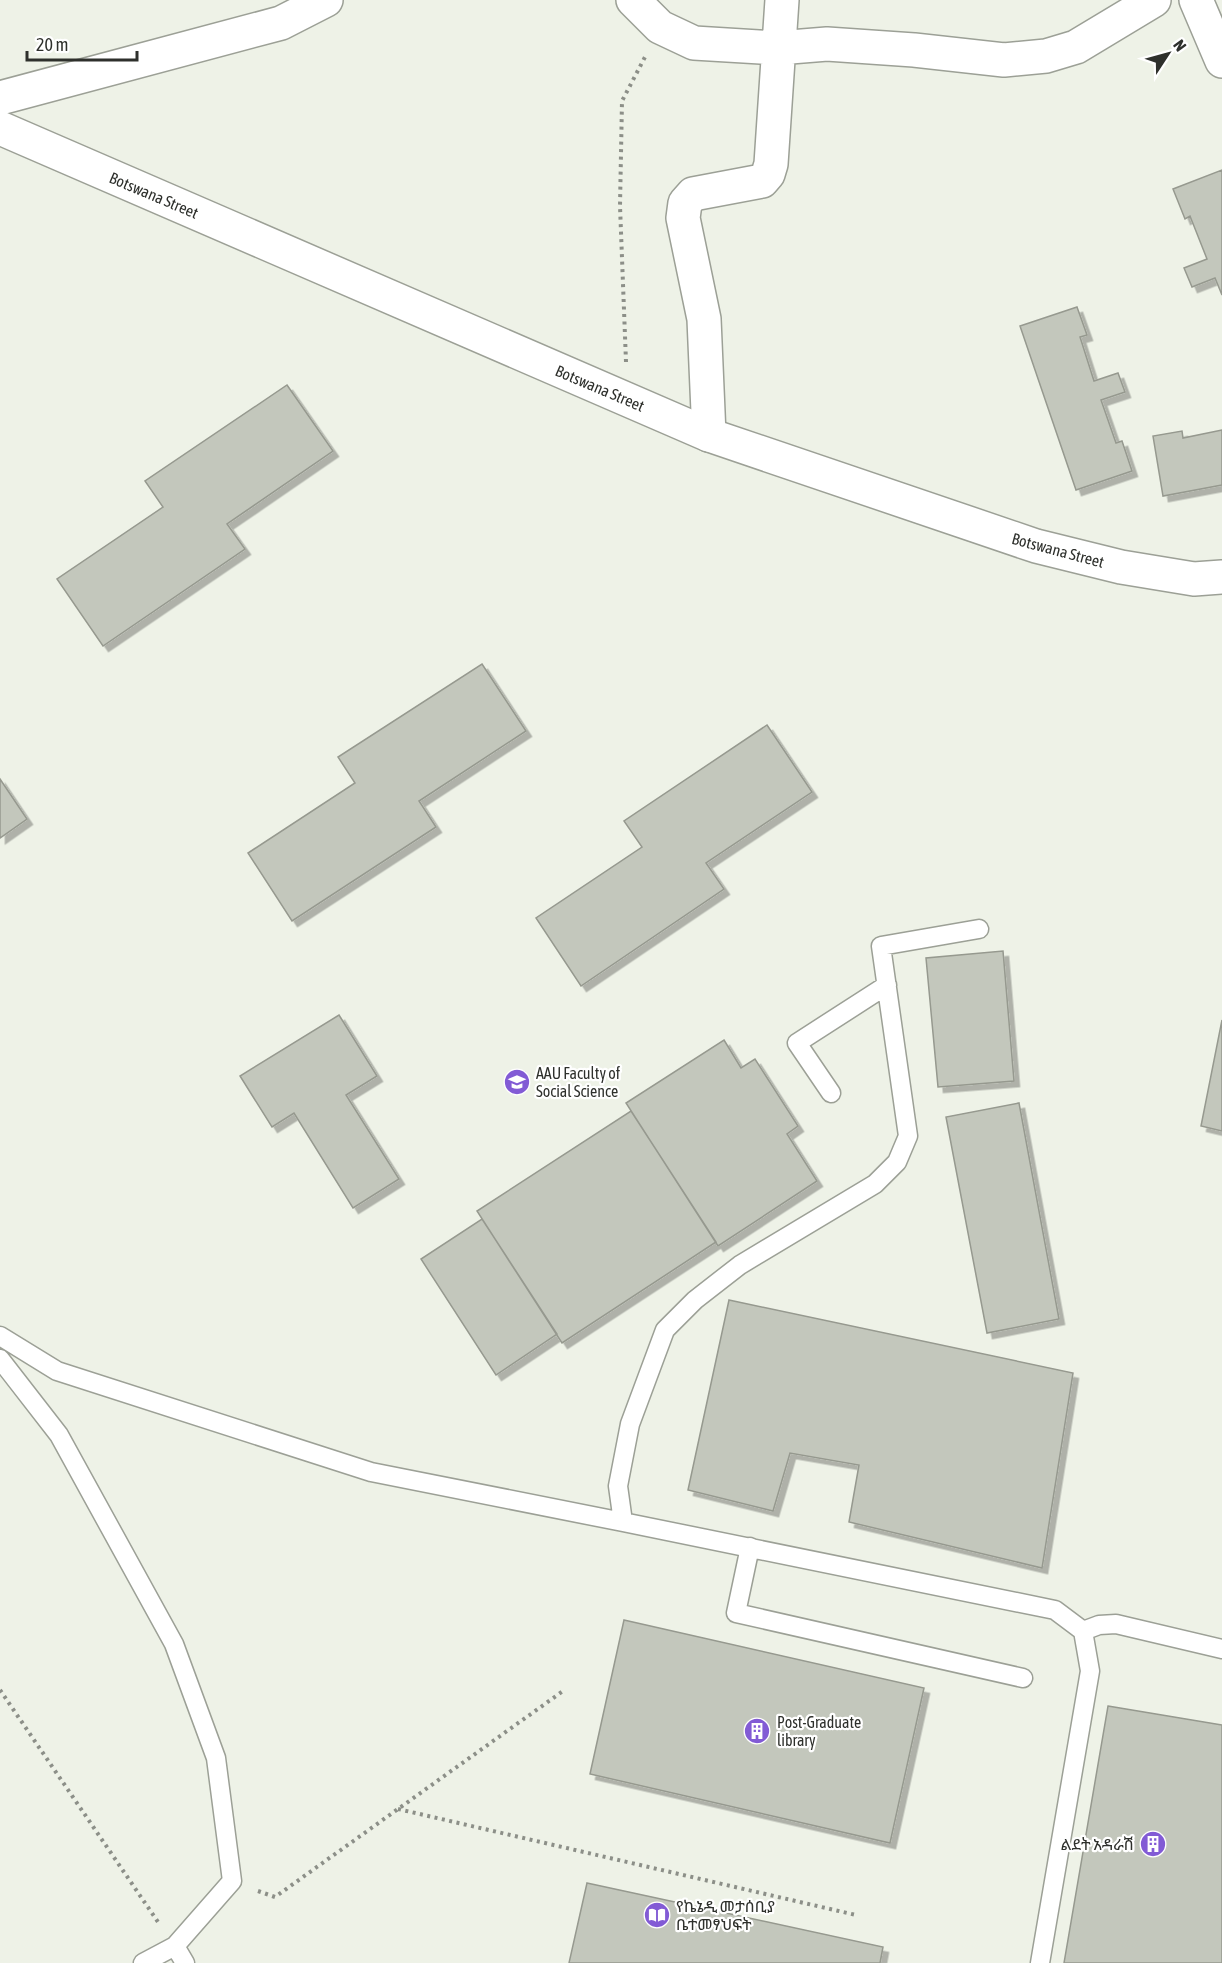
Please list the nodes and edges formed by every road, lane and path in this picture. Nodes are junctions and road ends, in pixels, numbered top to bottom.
1 (326, 0) edge
2 (633, 0) edge
3 (782, 0) edge
4 (1154, 0) edge
5 (1196, 0) edge
6 (280, 11) edge
7 (660, 27) junction
8 (778, 48) junction
9 (1222, 61) edge
10 (0, 98) edge
11 (0, 128) edge
12 (627, 400) junction
13 (709, 435) junction
14 (1222, 577) edge
15 (979, 929) dead end
16 (887, 985) junction
17 (831, 1093) dead end
18 (0, 1336) edge
19 (0, 1359) edge
20 (623, 1522) junction
21 (750, 1547) junction
22 (1083, 1631) junction
23 (1222, 1649) edge
24 (1023, 1678) dead end
25 (0, 1690) edge
26 (563, 1691) dead end
27 (398, 1809) junction
28 (232, 1881) junction
29 (856, 1915) dead end
30 (175, 1946) junction
31 (143, 1963) edge
32 (185, 1963) edge
33 (1040, 1963) edge

1 - 6 street
2 - 7 street
3 - 8 street
4 - 8 street
5 - 9 street
6 - 10 street
7 - 8 street
7 - 12 path
8 - 13 street
11 - 12 street, Botswana Street
12 - 13 street, Botswana Street
13 - 14 street, Botswana Street
15 - 16 lane
16 - 17 lane
16 - 20 lane
18 - 20 lane
19 - 28 lane
20 - 21 lane
21 - 22 lane
21 - 24 lane
22 - 23 lane
22 - 33 lane
25 - 30 path
26 - 27 path
27 - 28 path
27 - 29 path
28 - 30 lane
30 - 31 lane
30 - 32 lane

